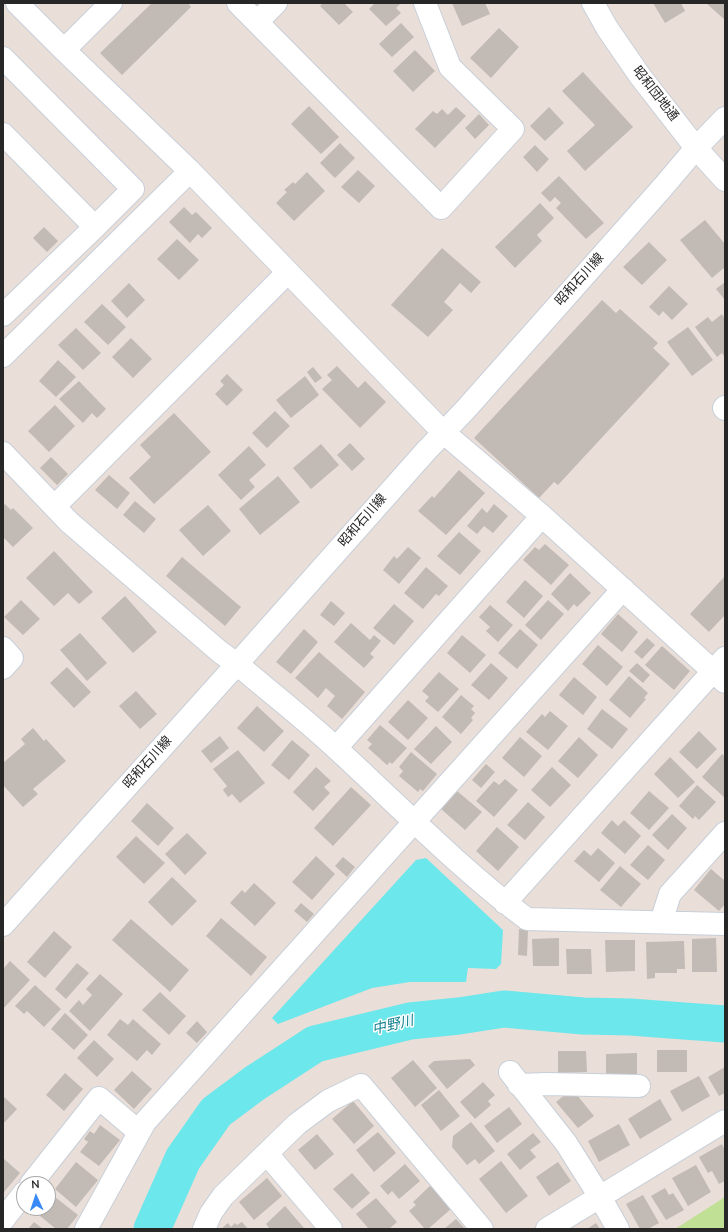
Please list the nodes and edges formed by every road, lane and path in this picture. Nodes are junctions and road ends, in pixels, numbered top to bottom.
1 (17, 3) edge
2 (111, 3) edge
3 (238, 3) edge
4 (276, 3) edge
5 (425, 3) edge
6 (593, 3) edge
7 (257, 22) junction
8 (64, 50) junction
9 (3, 58) edge
10 (725, 118) edge
11 (3, 134) edge
12 (696, 148) junction
13 (190, 171) junction
14 (725, 180) edge
15 (95, 226) junction
16 (288, 272) junction
17 (3, 315) edge
18 (3, 356) edge
19 (443, 432) junction
20 (3, 453) edge
21 (55, 506) junction
22 (542, 516) junction
23 (623, 590) junction
24 (3, 648) edge
25 (237, 664) junction
26 (3, 668) edge
27 (721, 671) edge
28 (336, 748) junction
29 (414, 822) junction
30 (725, 833) edge
31 (505, 903) junction
32 (660, 922) junction
33 (725, 924) edge
34 (3, 925) edge
35 (639, 1086) dead end
36 (725, 1121) edge
37 (139, 1132) junction
38 (266, 1154) junction
39 (37, 1176) edge
40 (600, 1198) junction
41 (16, 1204) edge
42 (3, 1220) edge
43 (86, 1229) edge
44 (204, 1229) edge
45 (331, 1229) edge
46 (482, 1229) edge
47 (547, 1229) edge
48 (618, 1229) edge

1 - 8 street
2 - 8 street
3 - 7 street
4 - 7 street
5 - 7 street
6 - 12 street, 昭和団地通
8 - 13 street
9 - 15 street
10 - 12 street, 昭和石川線
11 - 15 street
12 - 14 street, 昭和団地通
12 - 19 street, 昭和石川線
13 - 16 street
13 - 18 street
15 - 17 street
16 - 19 street
16 - 21 street
19 - 22 street
19 - 25 street, 昭和石川線
20 - 21 street
21 - 25 street
22 - 23 street
22 - 28 street
23 - 27 street
23 - 29 street
24 - 26 street
25 - 28 street
25 - 34 street, 昭和石川線
27 - 31 street
28 - 29 street
29 - 31 street
29 - 37 street
30 - 32 street
31 - 32 street
32 - 33 street
35 - 40 street
36 - 40 street
37 - 39 street
37 - 43 street
38 - 44 street
38 - 45 street
38 - 46 street
40 - 47 street
40 - 48 street
41 - 42 street

